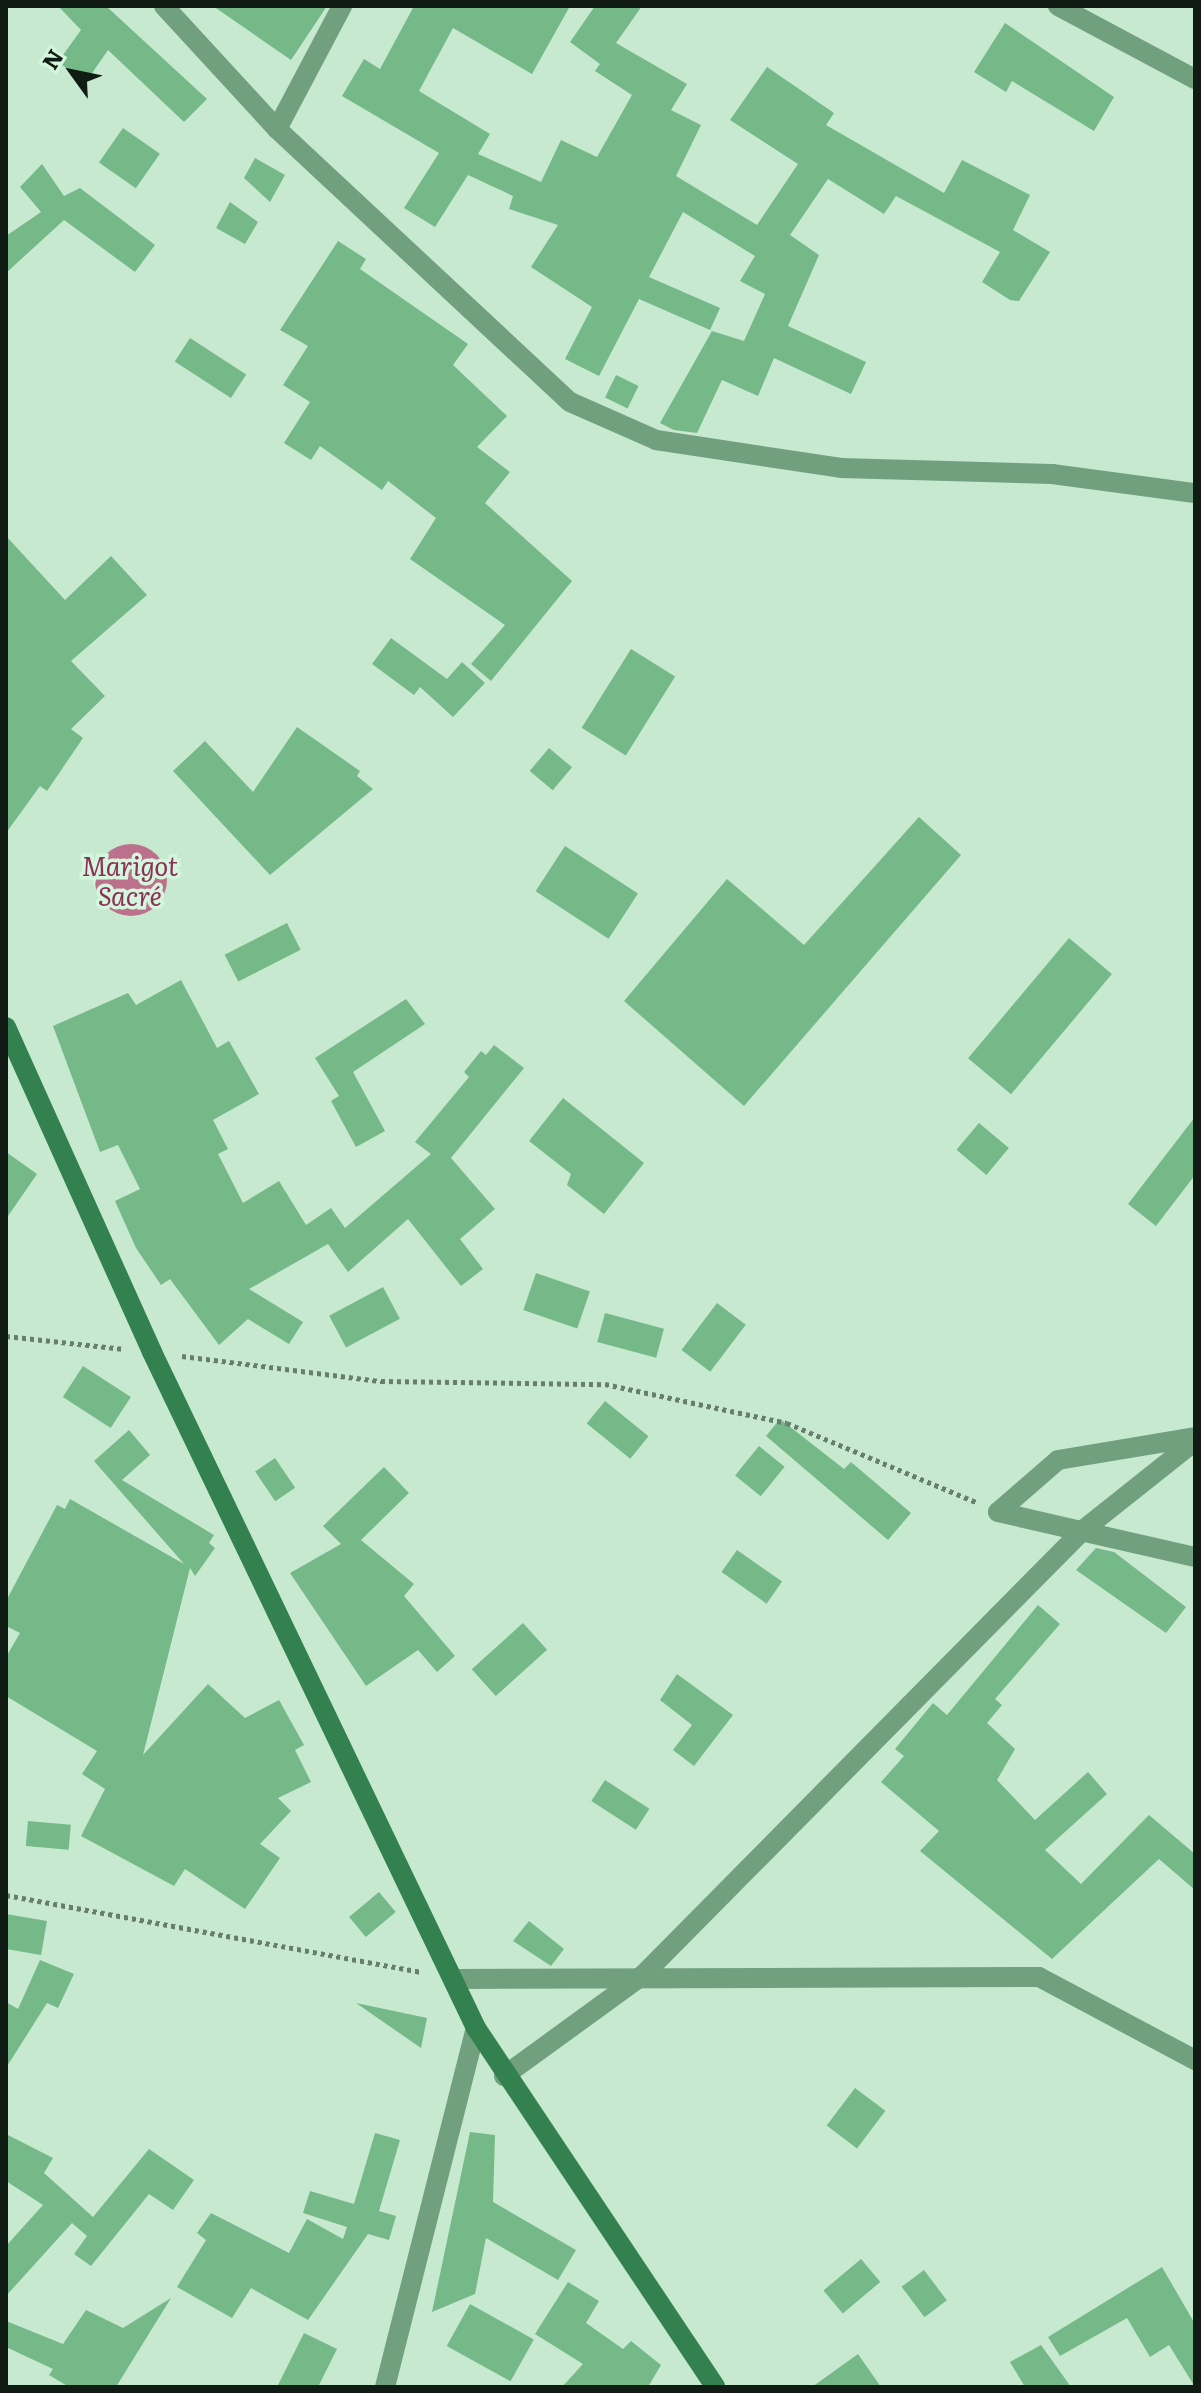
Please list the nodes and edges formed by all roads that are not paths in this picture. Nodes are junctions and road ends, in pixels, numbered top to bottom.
1 (164, 6) edge
2 (342, 6) edge
3 (1058, 6) edge
4 (1195, 79) edge
5 (277, 129) junction
6 (1195, 493) edge
7 (6, 1027) edge
8 (1195, 1439) edge
9 (1083, 1530) junction
10 (1195, 1557) edge
11 (643, 1975) junction
12 (456, 1979) junction
13 (476, 2028) junction
14 (1195, 2060) edge
15 (504, 2076) junction
16 (385, 2387) edge
17 (715, 2387) edge

1 - 5 street
2 - 5 street
3 - 4 street
5 - 6 street
7 - 12 main road
8 - 9 street
8 - 9 street
9 - 10 street
9 - 11 street
11 - 12 street
11 - 14 street
11 - 15 street
12 - 13 main road
13 - 15 main road
13 - 16 street
15 - 17 main road

